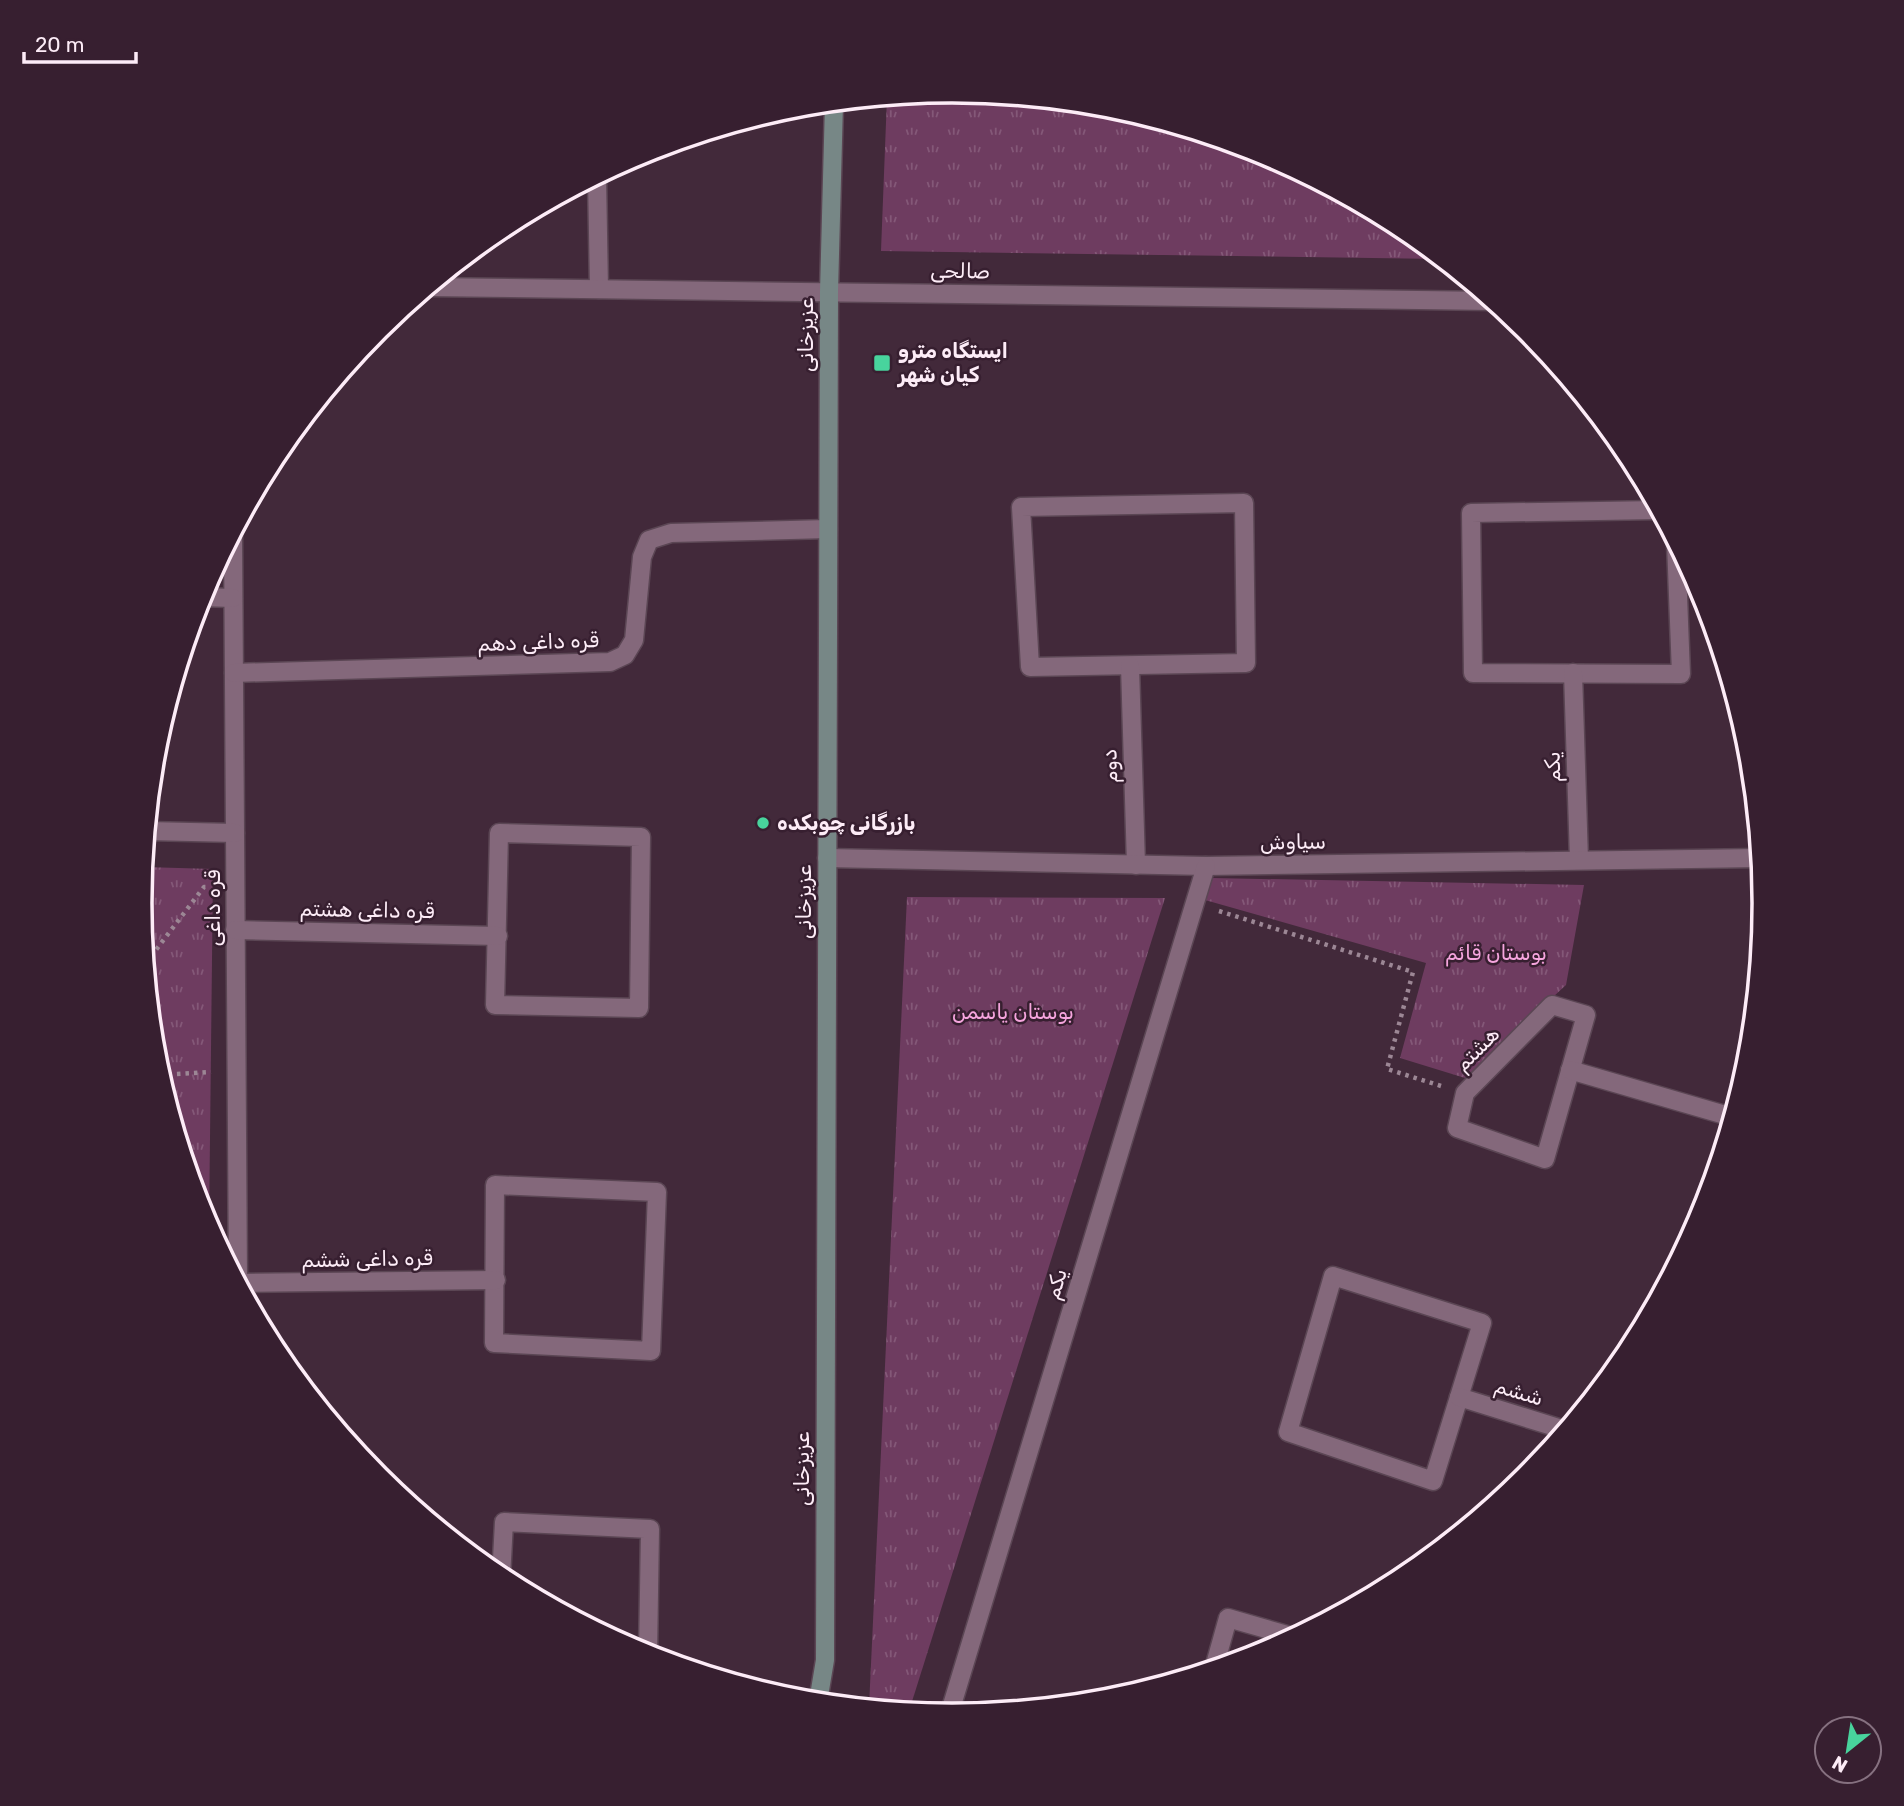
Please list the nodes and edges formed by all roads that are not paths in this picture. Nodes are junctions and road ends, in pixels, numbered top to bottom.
1 (834, 112) edge
2 (597, 186) edge
3 (443, 287) edge
4 (599, 289) junction
5 (829, 292) junction
6 (1478, 301) edge
7 (1649, 510) edge
8 (828, 529) junction
9 (233, 553) edge
10 (1677, 566) edge
11 (213, 597) edge
12 (233, 597) junction
13 (1129, 666) junction
14 (234, 673) junction
15 (1573, 673) junction
16 (156, 831) edge
17 (234, 833) junction
18 (827, 858) junction
19 (1750, 858) edge
20 (1579, 860) junction
21 (1136, 865) junction
22 (1206, 866) junction
23 (236, 930) junction
24 (498, 936) junction
25 (1570, 1070) junction
26 (1723, 1113) edge
27 (238, 1262) edge
28 (496, 1280) junction
29 (248, 1282) edge
30 (1459, 1397) junction
31 (1555, 1427) edge
32 (502, 1564) edge
33 (1279, 1633) edge
34 (648, 1643) edge
35 (1216, 1657) edge
36 (820, 1691) edge
37 (953, 1703) edge

1 - 5 main road, عزیزخانی
2 - 4 street
3 - 4 street, صالحی
4 - 5 street, صالحی
5 - 6 street, صالحی
5 - 8 main road, عزیزخانی
7 - 15 street
8 - 14 street, قره داغی دهم
8 - 18 main road, عزیزخانی
9 - 12 street, قره داغی
10 - 15 street
11 - 12 street
12 - 14 street, قره داغی
13 - 13 street
13 - 21 street, دوم
14 - 17 street, قره داغی
15 - 20 street, یکم
16 - 17 street
17 - 23 street, قره داغی
18 - 21 street, سیاوش
18 - 36 main road, عزیزخانی
19 - 20 street, سیاوش
20 - 22 street, سیاوش
21 - 22 street, سیاوش
22 - 37 street, یکم
23 - 24 street, قره داغی هشتم
23 - 27 street, قره داغی
24 - 24 street
25 - 25 street, هشتم
25 - 26 street
28 - 28 street
28 - 29 street, قره داغی ششم
30 - 30 street
30 - 31 street, ششم
32 - 34 street
33 - 35 street

